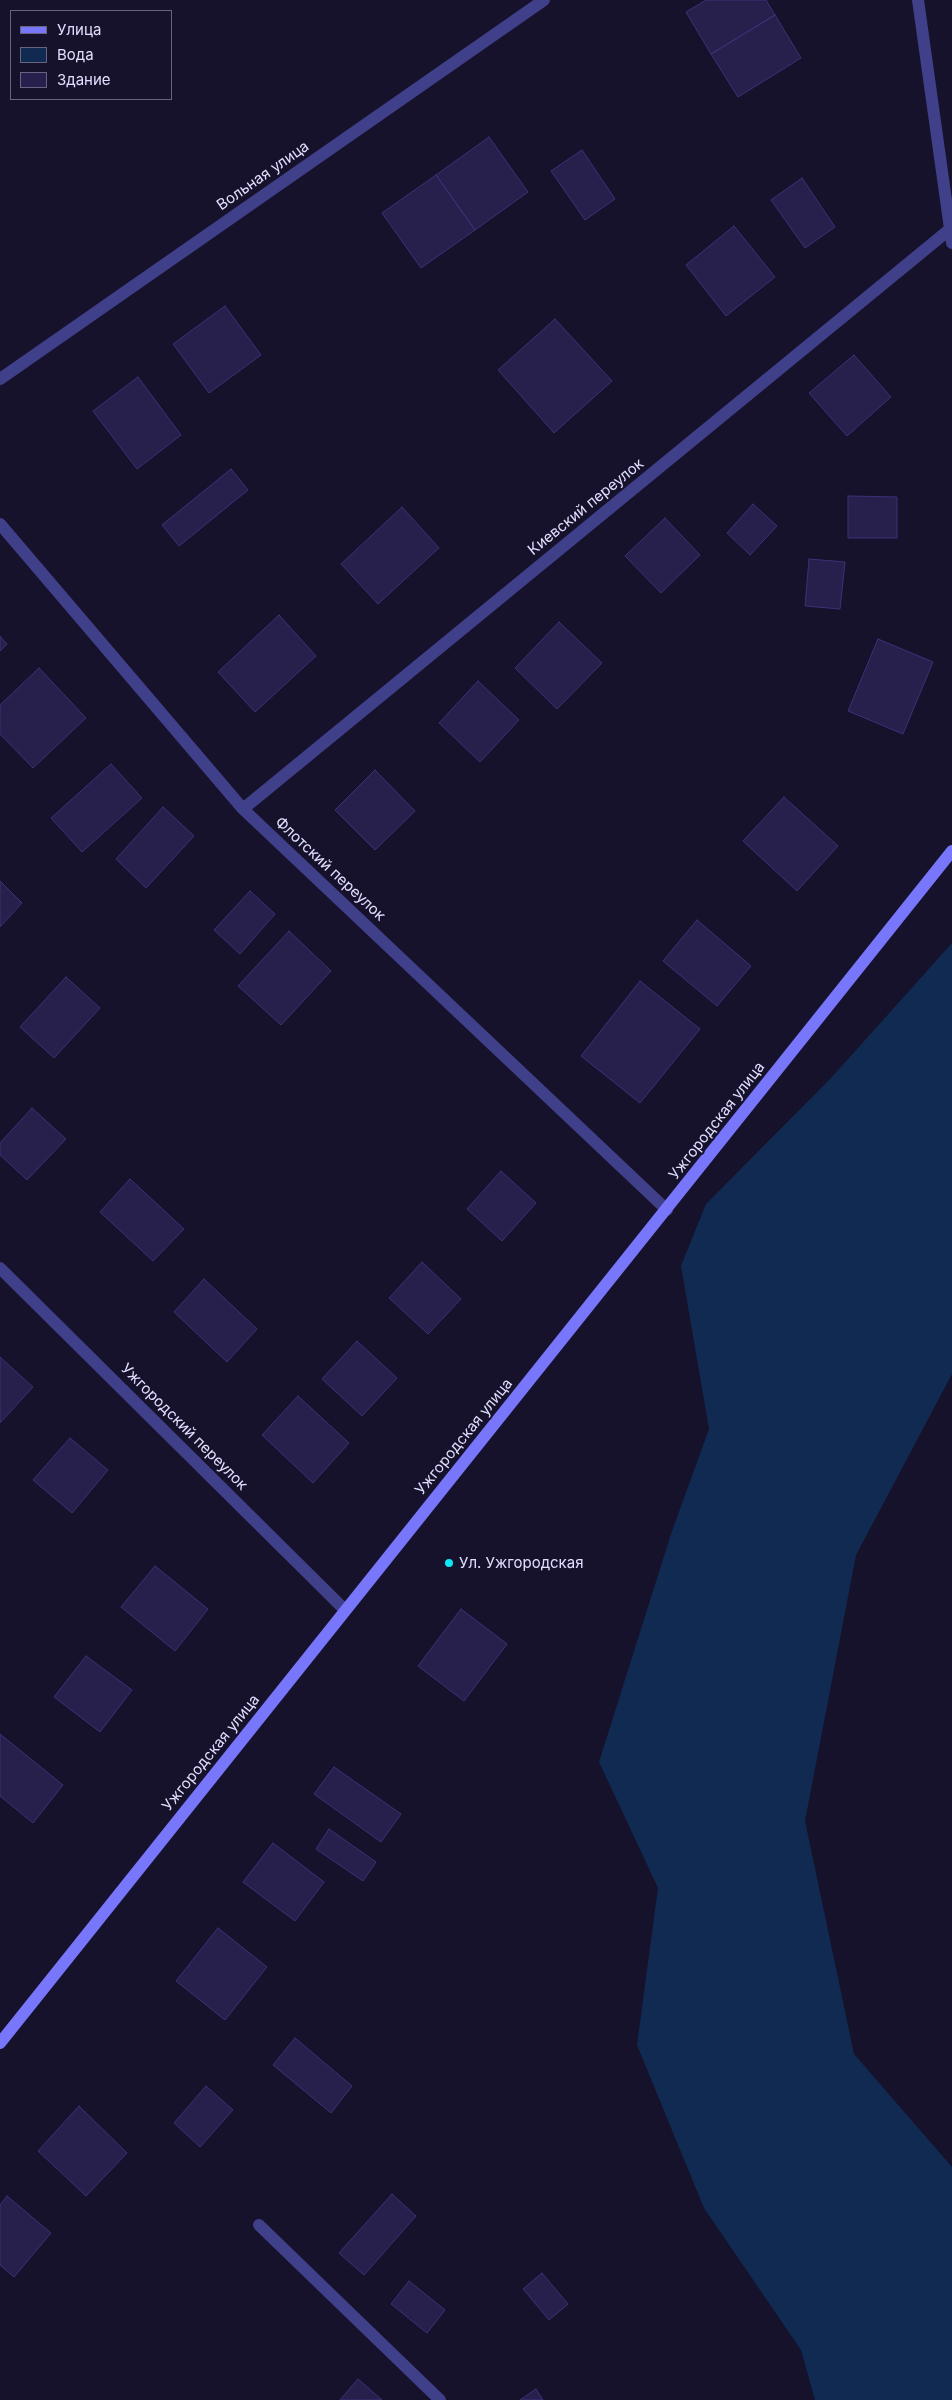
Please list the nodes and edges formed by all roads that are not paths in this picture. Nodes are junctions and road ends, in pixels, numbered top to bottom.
1 (544, 0) edge
2 (918, 0) edge
3 (951, 236) edge
4 (0, 379) edge
5 (0, 524) edge
6 (243, 809) junction
7 (952, 851) edge
8 (667, 1210) junction
9 (0, 1268) edge
10 (346, 1610) junction
11 (0, 2043) edge
12 (260, 2225) dead end
13 (440, 2400) edge

1 - 4 street, Вольная улица
2 - 3 street
3 - 6 street, Киевский переулок
5 - 6 street, Флотский переулок
6 - 8 street, Флотский переулок
7 - 8 street, Ужгородская улица
8 - 10 street, Ужгородская улица
9 - 10 street, Ужгородский переулок
10 - 11 street, Ужгородская улица
12 - 13 street

